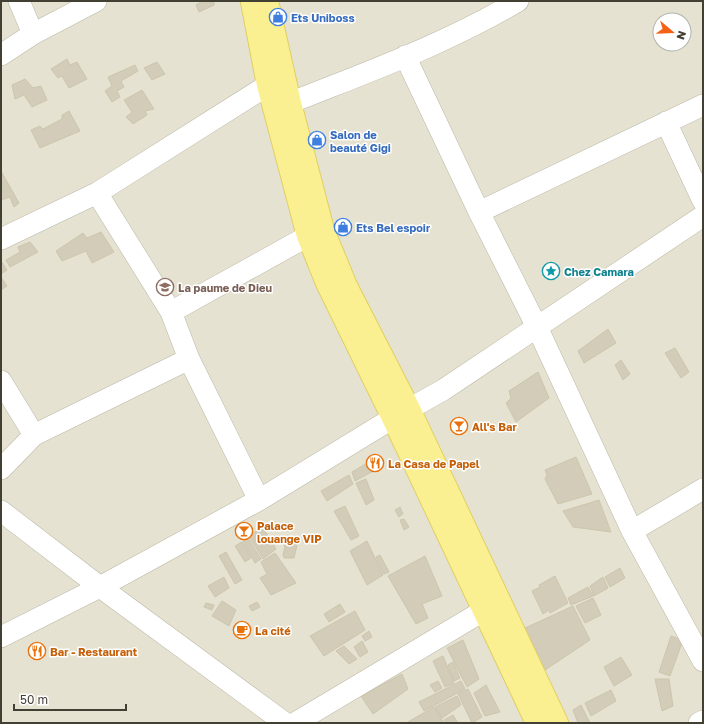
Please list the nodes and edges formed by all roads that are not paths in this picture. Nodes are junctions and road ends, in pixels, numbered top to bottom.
1 (19, 1) edge
2 (96, 1) edge
3 (252, 1) edge
4 (267, 1) edge
5 (518, 1) edge
6 (33, 34) junction
7 (1, 55) edge
8 (406, 56) junction
9 (268, 86) junction
10 (290, 103) junction
11 (703, 105) edge
12 (666, 122) junction
13 (97, 193) junction
14 (703, 201) edge
15 (479, 212) junction
16 (703, 216) edge
17 (308, 236) junction
18 (1, 239) edge
19 (170, 312) junction
20 (537, 327) junction
21 (189, 359) junction
22 (1, 382) edge
23 (401, 413) junction
24 (34, 436) junction
25 (1, 469) edge
26 (703, 489) edge
27 (259, 500) junction
28 (1, 511) edge
29 (632, 531) junction
30 (100, 587) junction
31 (482, 611) junction
32 (1, 637) edge
33 (703, 661) edge
34 (703, 721) edge
35 (285, 723) edge
36 (295, 723) edge
37 (537, 723) edge
38 (557, 723) edge
39 (699, 723) edge

1 - 6 street
2 - 6 street
3 - 9 main road
4 - 10 main road
5 - 8 street
6 - 7 street
8 - 10 street
8 - 15 street
9 - 13 street
9 - 17 main road
10 - 23 main road
11 - 12 street
12 - 14 street
12 - 15 street
13 - 18 street
13 - 19 street
15 - 20 street
16 - 20 street
17 - 19 street
17 - 23 main road
19 - 21 street
20 - 23 street
20 - 29 street
21 - 24 street
21 - 27 street
22 - 24 street
23 - 27 street
23 - 31 main road
23 - 38 main road
24 - 25 street
26 - 29 street
27 - 30 street
28 - 30 street
29 - 33 street
30 - 32 street
30 - 35 street
31 - 36 street
31 - 37 main road
34 - 39 street

